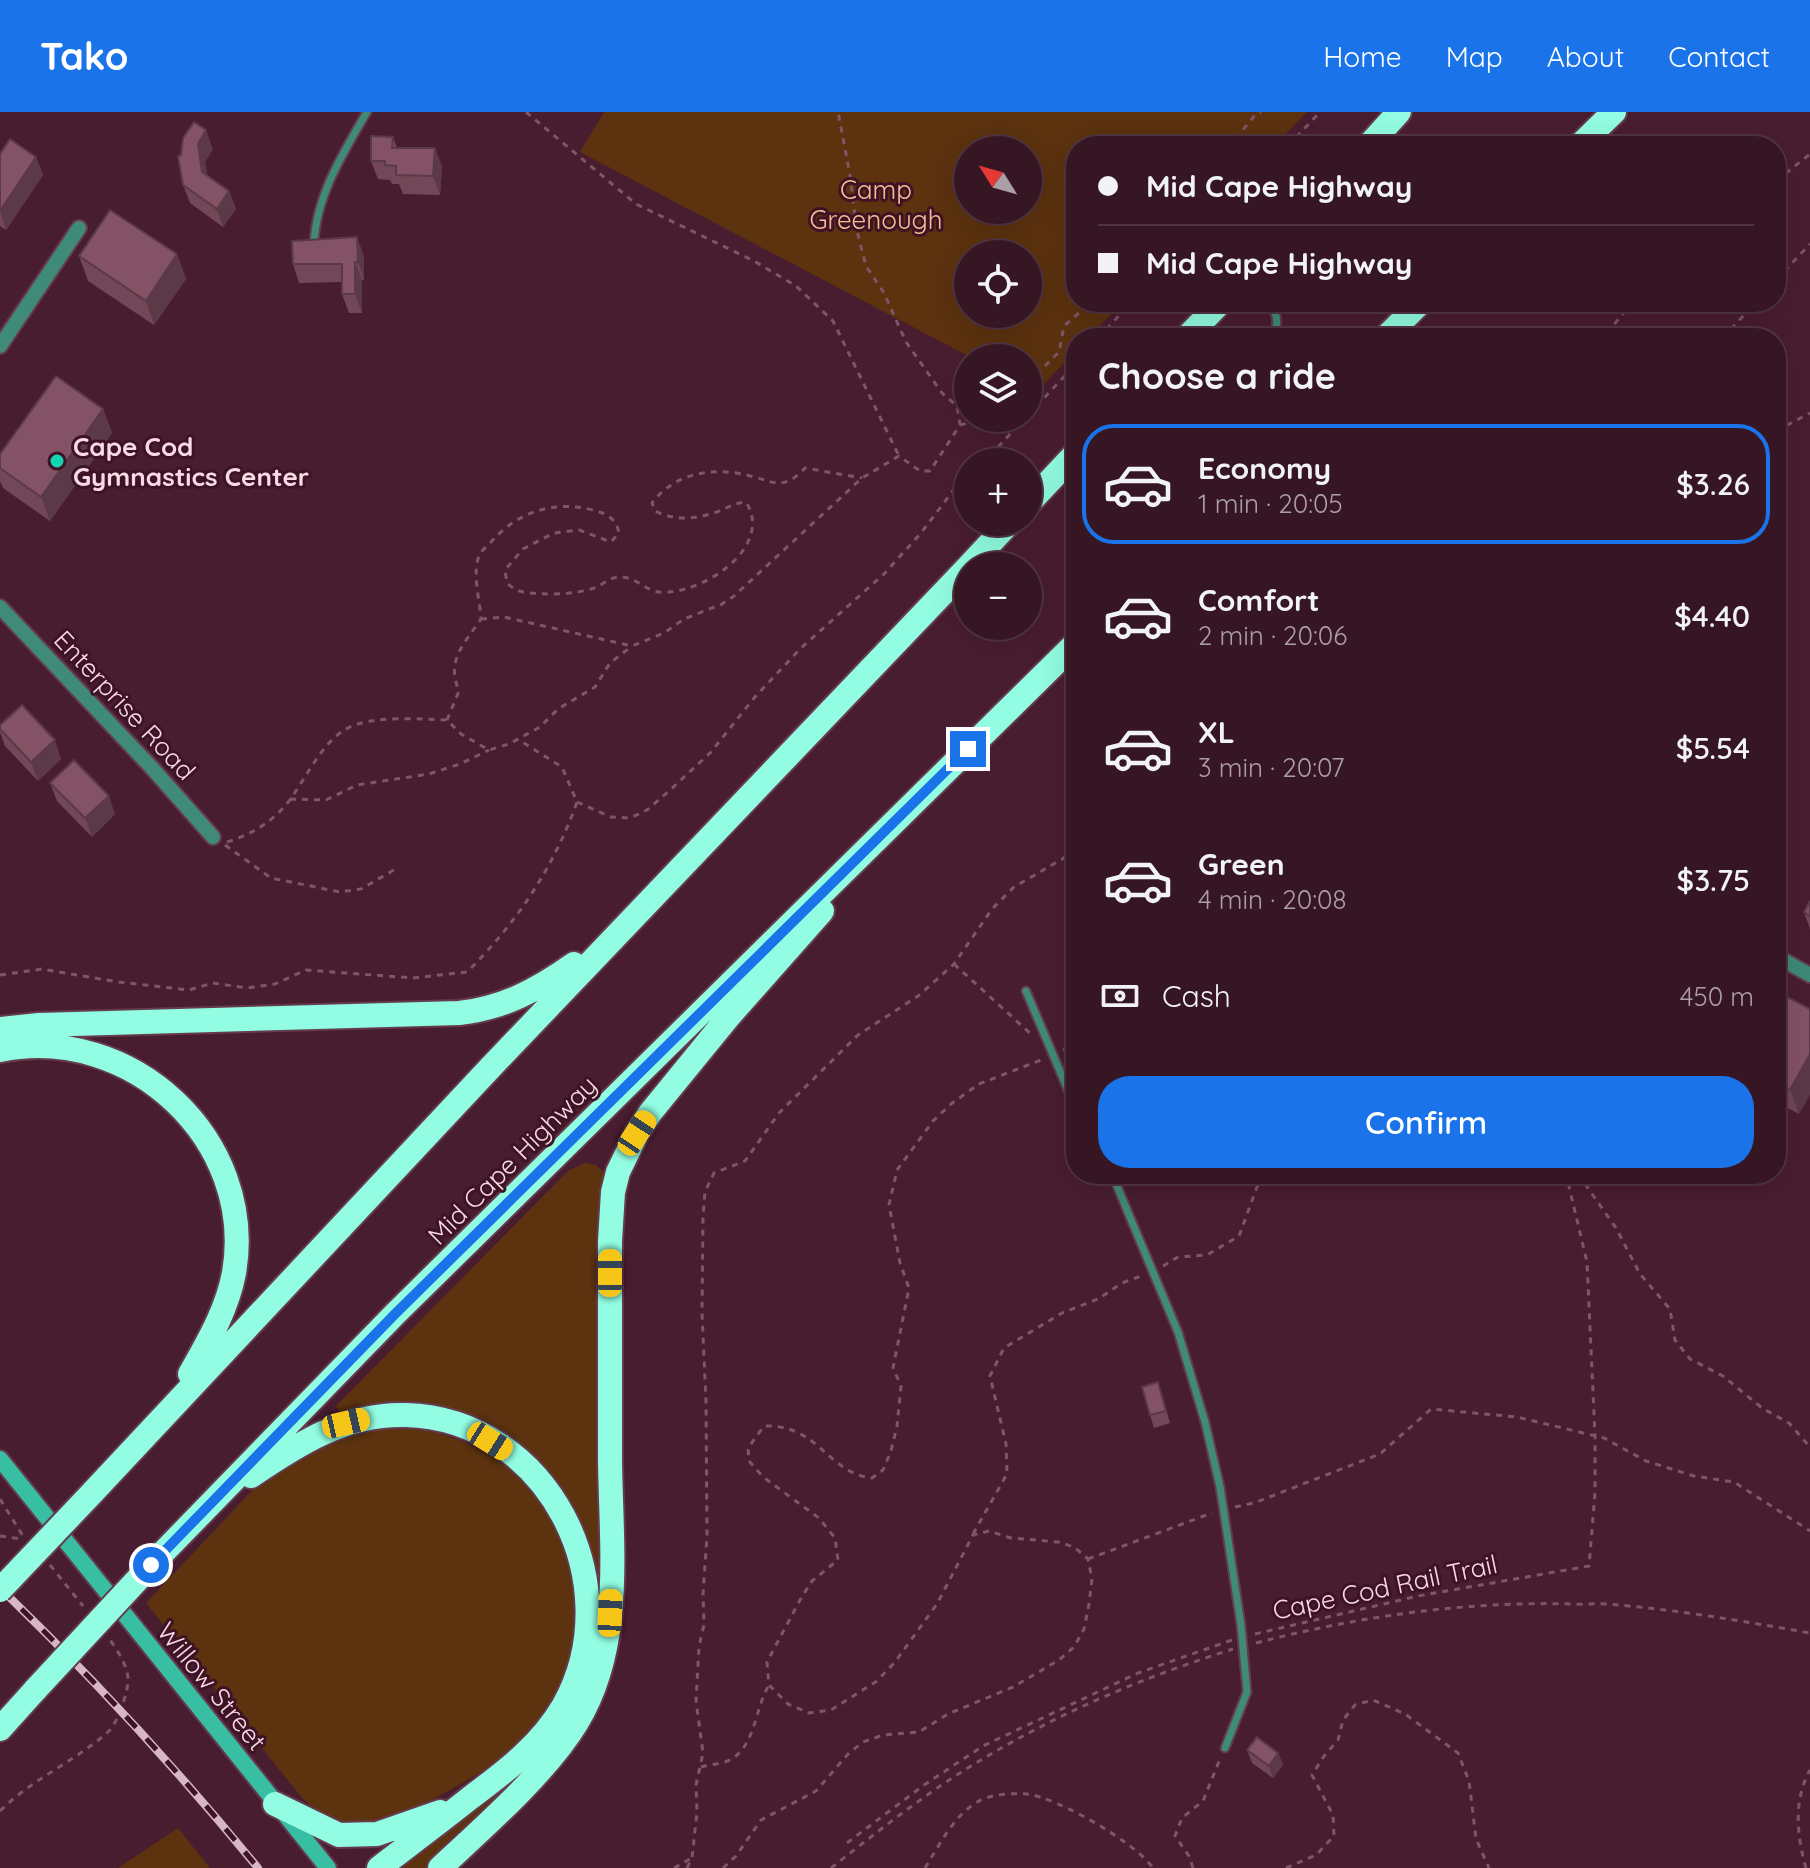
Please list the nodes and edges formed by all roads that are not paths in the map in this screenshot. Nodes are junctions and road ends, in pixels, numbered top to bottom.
1 (367, 112) edge
2 (1399, 112) edge
3 (1614, 112) edge
4 (1377, 136) edge
5 (1589, 136) edge
6 (79, 228) dead end
7 (314, 244) edge
8 (1211, 312) edge
9 (1411, 312) edge
10 (1196, 328) edge
11 (1395, 328) edge
12 (0, 346) edge
13 (1066, 464) edge
14 (1042, 489) edge
15 (997, 536) edge
16 (981, 552) edge
17 (954, 581) edge
18 (0, 607) edge
19 (1066, 653) edge
20 (924, 791) junction
21 (218, 840) road end
22 (619, 933) junction
23 (1786, 962) edge
24 (1810, 975) edge
25 (1026, 991) dead end
26 (0, 1029) edge
27 (0, 1050) edge
28 (1066, 1085) edge
29 (1116, 1184) edge
30 (171, 1407) junction
31 (0, 1459) edge
32 (206, 1507) junction
33 (0, 1590) edge
34 (0, 1729) edge
35 (1225, 1748) road end
36 (464, 1803) junction
37 (275, 1804) junction
38 (455, 1860) edge
39 (328, 1868) edge
40 (379, 1868) edge
41 (440, 1868) edge

1 - 7 lane
2 - 4 highway
3 - 5 highway
6 - 12 street
8 - 10 highway
9 - 11 highway
13 - 14 highway
15 - 16 highway
17 - 22 highway
18 - 21 street, Enterprise Road
19 - 20 highway, Mid Cape Highway
20 - 32 highway, Mid Cape Highway
20 - 38 highway
22 - 26 highway
22 - 30 highway
23 - 24 street
25 - 28 lane
27 - 30 highway
29 - 35 lane
30 - 33 highway, bridge
31 - 37 main road, Willow Street
32 - 34 highway, Mid Cape Highway, bridge
32 - 36 highway
36 - 37 highway
36 - 40 highway
37 - 39 main road, Willow Street
38 - 41 highway

